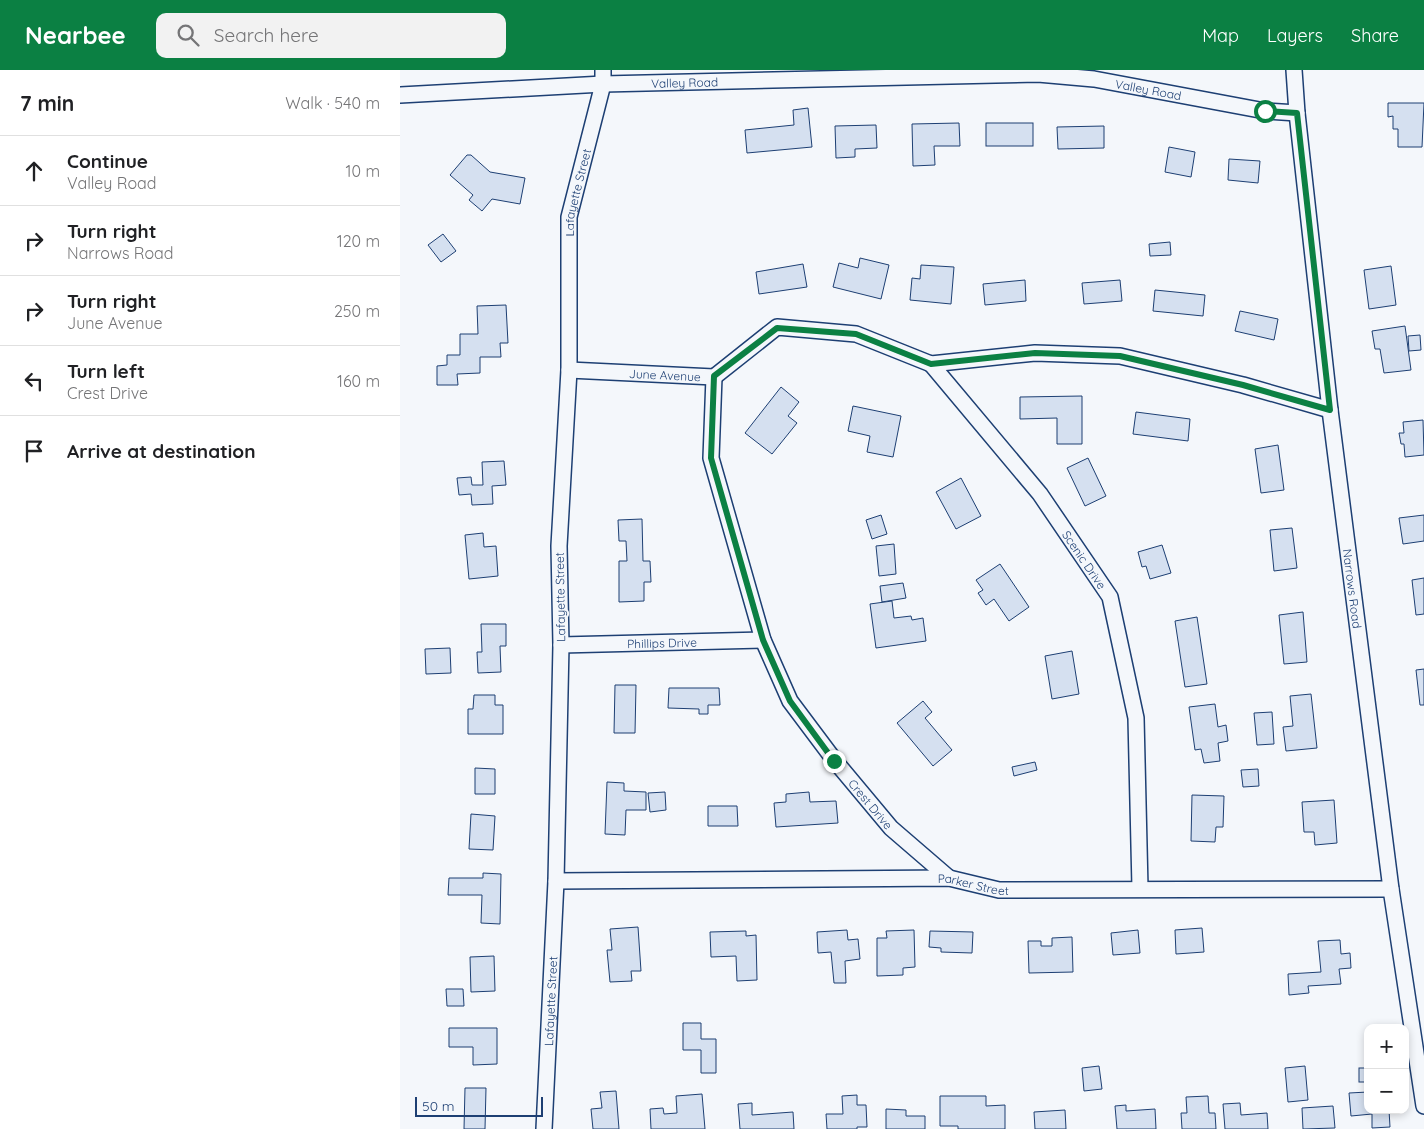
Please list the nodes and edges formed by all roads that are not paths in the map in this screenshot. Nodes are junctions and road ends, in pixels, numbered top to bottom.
1 (1294, 70) edge
2 (603, 77) edge
3 (400, 95) edge
4 (1297, 113) junction
5 (931, 364) junction
6 (569, 370) junction
7 (714, 376) junction
8 (1330, 410) junction
9 (763, 640) junction
10 (561, 645) junction
11 (949, 878) junction
12 (556, 881) junction
13 (1140, 888) junction
14 (1391, 889) junction
15 (1424, 1106) edge
16 (544, 1129) edge

1 - 4 street, Narrows Road
2 - 3 street, Valley Road
2 - 4 street, Valley Road
2 - 6 street, Lafayette Street
4 - 8 street, Narrows Road
5 - 7 street, June Avenue
5 - 8 street, June Avenue
5 - 13 street, Scenic Drive
6 - 7 street, June Avenue
6 - 10 street, Lafayette Street
7 - 9 street, Crest Drive
8 - 14 street, Narrows Road
9 - 10 street, Phillips Drive
9 - 11 street, Crest Drive
10 - 12 street, Lafayette Street
11 - 12 street, Parker Street
11 - 13 street, Parker Street
12 - 16 street, Lafayette Street
13 - 14 street, Parker Street
14 - 15 street, Narrows Road

